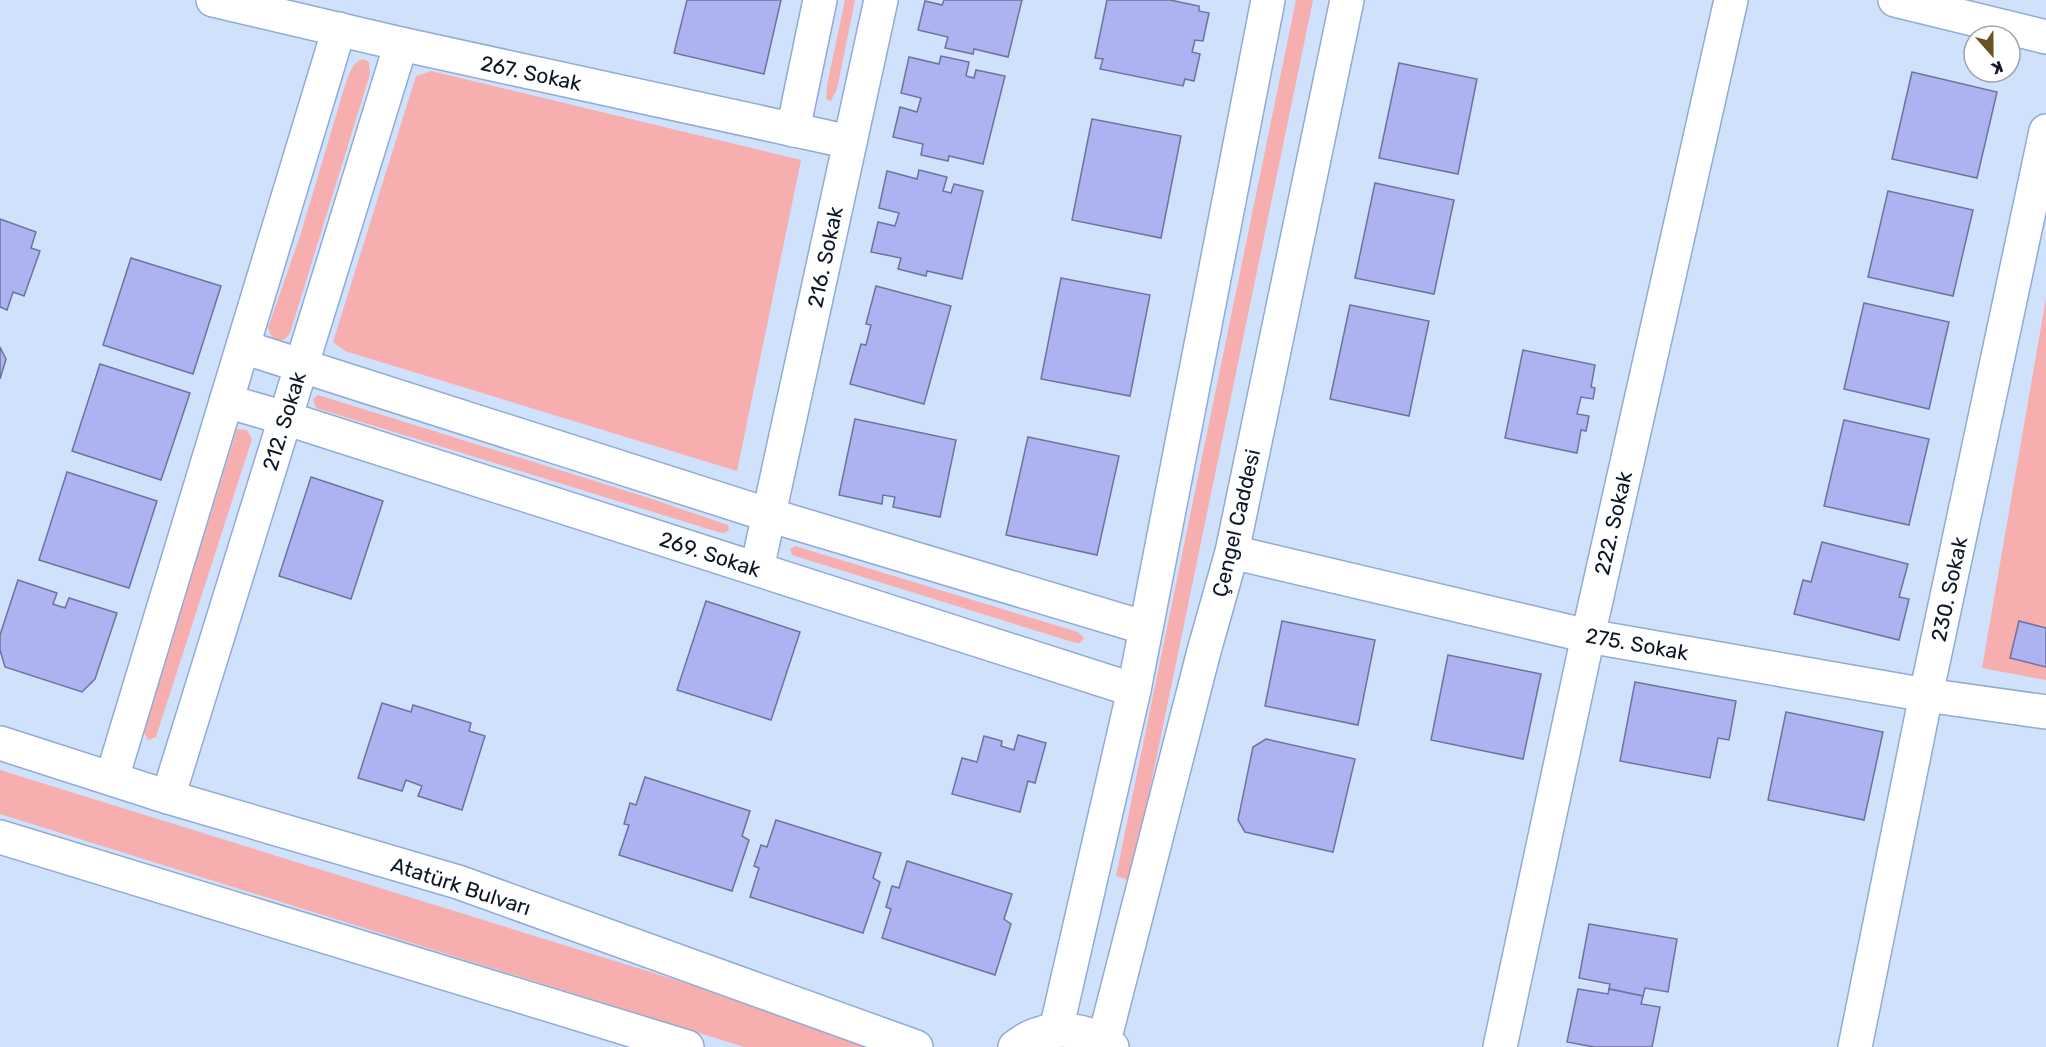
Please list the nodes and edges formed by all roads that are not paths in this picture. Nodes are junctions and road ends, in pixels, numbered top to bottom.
1 (213, 0) edge
2 (820, 0) edge
3 (881, 0) edge
4 (1268, 0) edge
5 (1347, 0) edge
6 (1731, 0) edge
7 (1895, 0) edge
8 (1985, 11) edge
9 (339, 29) junction
10 (2046, 37) edge
11 (401, 44) junction
12 (793, 130) junction
13 (2046, 132) edge
14 (850, 142) junction
15 (243, 347) junction
16 (301, 366) junction
17 (226, 401) junction
18 (285, 418) junction
19 (770, 514) junction
20 (1232, 552) junction
21 (757, 569) junction
22 (1146, 628) junction
23 (1588, 636) junction
24 (1134, 690) junction
25 (1926, 695) junction
26 (2046, 712) edge
27 (0, 743) edge
28 (112, 778) junction
29 (168, 797) junction
30 (0, 837) edge
31 (1056, 1030) junction
32 (1108, 1044) edge
33 (687, 1047) edge
34 (916, 1047) edge
35 (1015, 1047) edge
36 (1500, 1047) edge
37 (1855, 1047) edge

1 - 9 street, 267. Sokak
2 - 12 street
3 - 14 street, 216. Sokak
4 - 22 street
5 - 20 street, Çengel Caddesi
6 - 23 street, 222. Sokak
7 - 8 street
8 - 10 street
9 - 11 street, 267. Sokak
9 - 15 street
11 - 12 street, 267. Sokak
11 - 16 street, 212. Sokak
12 - 14 street, 267. Sokak
13 - 25 street, 230. Sokak
14 - 19 street, 216. Sokak
15 - 16 street
15 - 17 street
16 - 18 street, 212. Sokak
16 - 19 street
17 - 18 street, 269. Sokak
17 - 28 street
18 - 21 street, 269. Sokak
18 - 29 street, 212. Sokak
19 - 21 street, 216. Sokak
19 - 22 street
20 - 23 street, 275. Sokak
20 - 32 street, Çengel Caddesi
21 - 24 street, 269. Sokak
22 - 24 street
23 - 25 street, 275. Sokak
23 - 36 street, 222. Sokak
24 - 31 street
25 - 26 street, 275. Sokak
25 - 37 street, 230. Sokak
27 - 28 street, Atatürk Bulvarı
28 - 29 street, Atatürk Bulvarı
29 - 34 street, Atatürk Bulvarı
30 - 33 street
31 - 32 street
31 - 35 street

